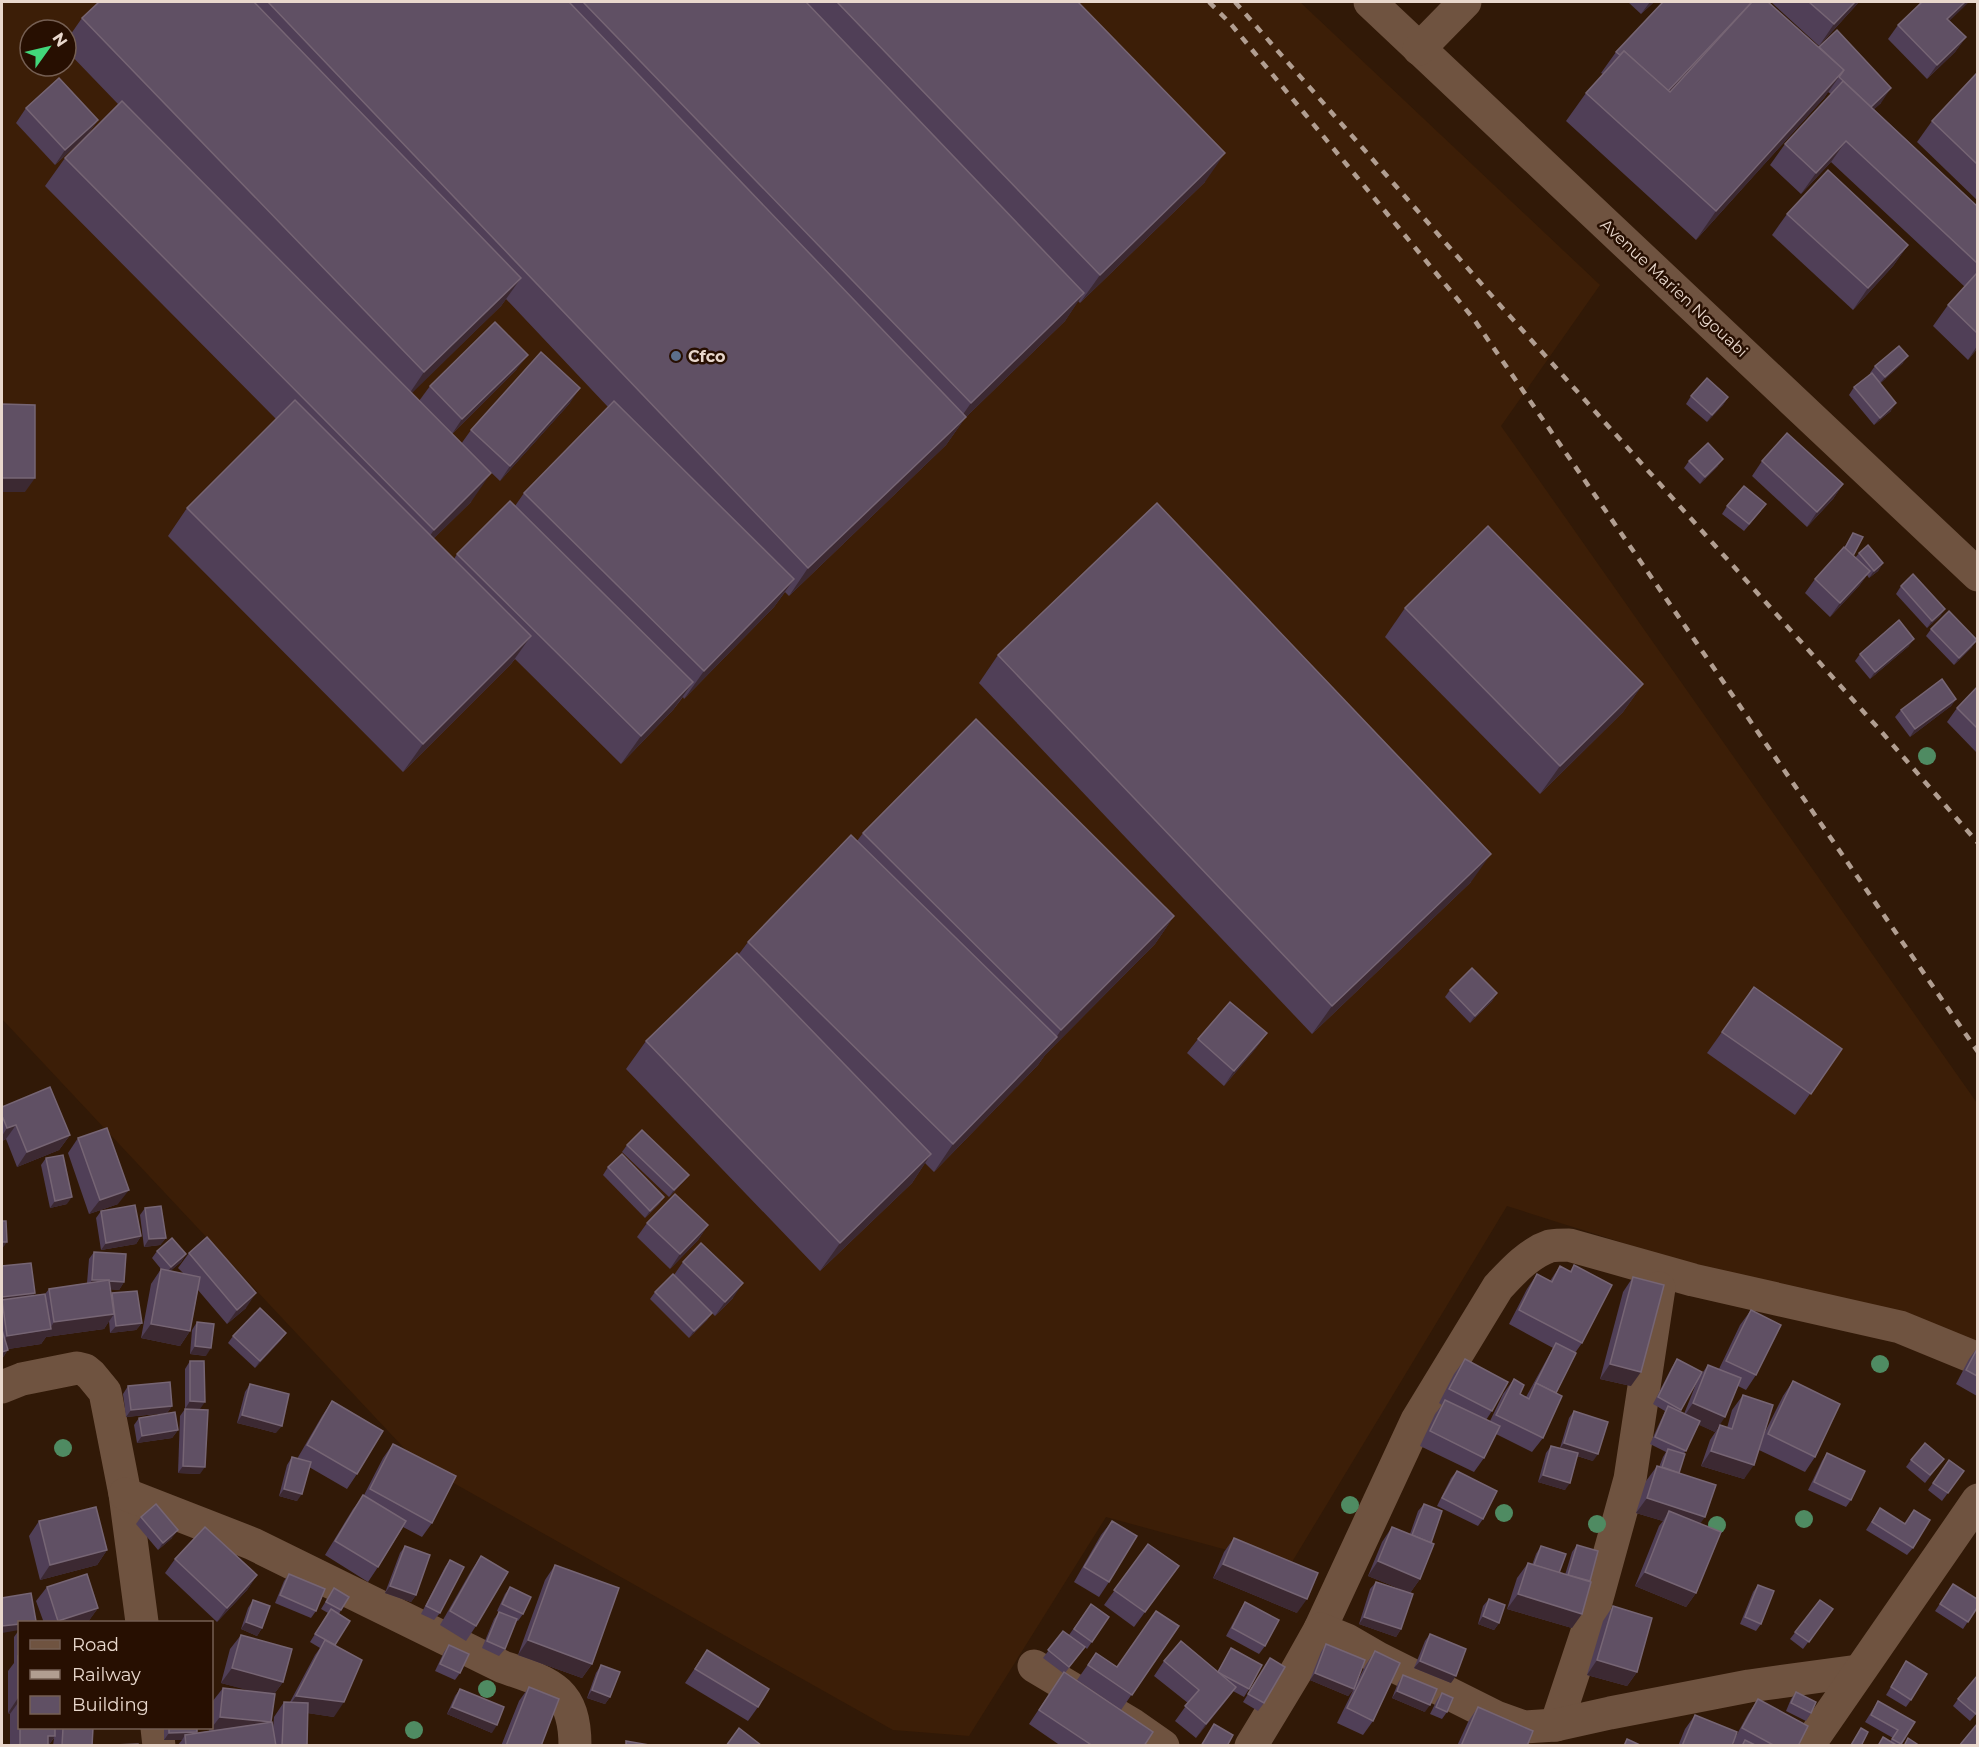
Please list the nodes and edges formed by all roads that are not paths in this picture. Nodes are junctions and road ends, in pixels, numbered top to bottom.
1 (1370, 2) edge
2 (1465, 2) edge
3 (1419, 49) junction
4 (1977, 575) edge
5 (1661, 1271) junction
6 (1977, 1359) edge
7 (2, 1386) edge
8 (125, 1494) junction
9 (1977, 1500) edge
10 (142, 1621) edge
11 (1320, 1629) junction
12 (1034, 1666) dead end
13 (1858, 1671) junction
14 (1556, 1725) junction
15 (157, 1729) edge
16 (159, 1746) edge
17 (575, 1746) edge
18 (1163, 1746) edge
19 (1251, 1746) edge
20 (1808, 1746) edge

1 - 3 street, Avenue Marien Ngouabi
2 - 3 street
3 - 4 street, Avenue Marien Ngouabi
5 - 6 street
5 - 11 street
5 - 14 street
7 - 8 street
8 - 10 street
8 - 17 street
9 - 13 street
11 - 14 street
11 - 19 street
12 - 18 street
13 - 14 street
13 - 20 street
15 - 16 street

